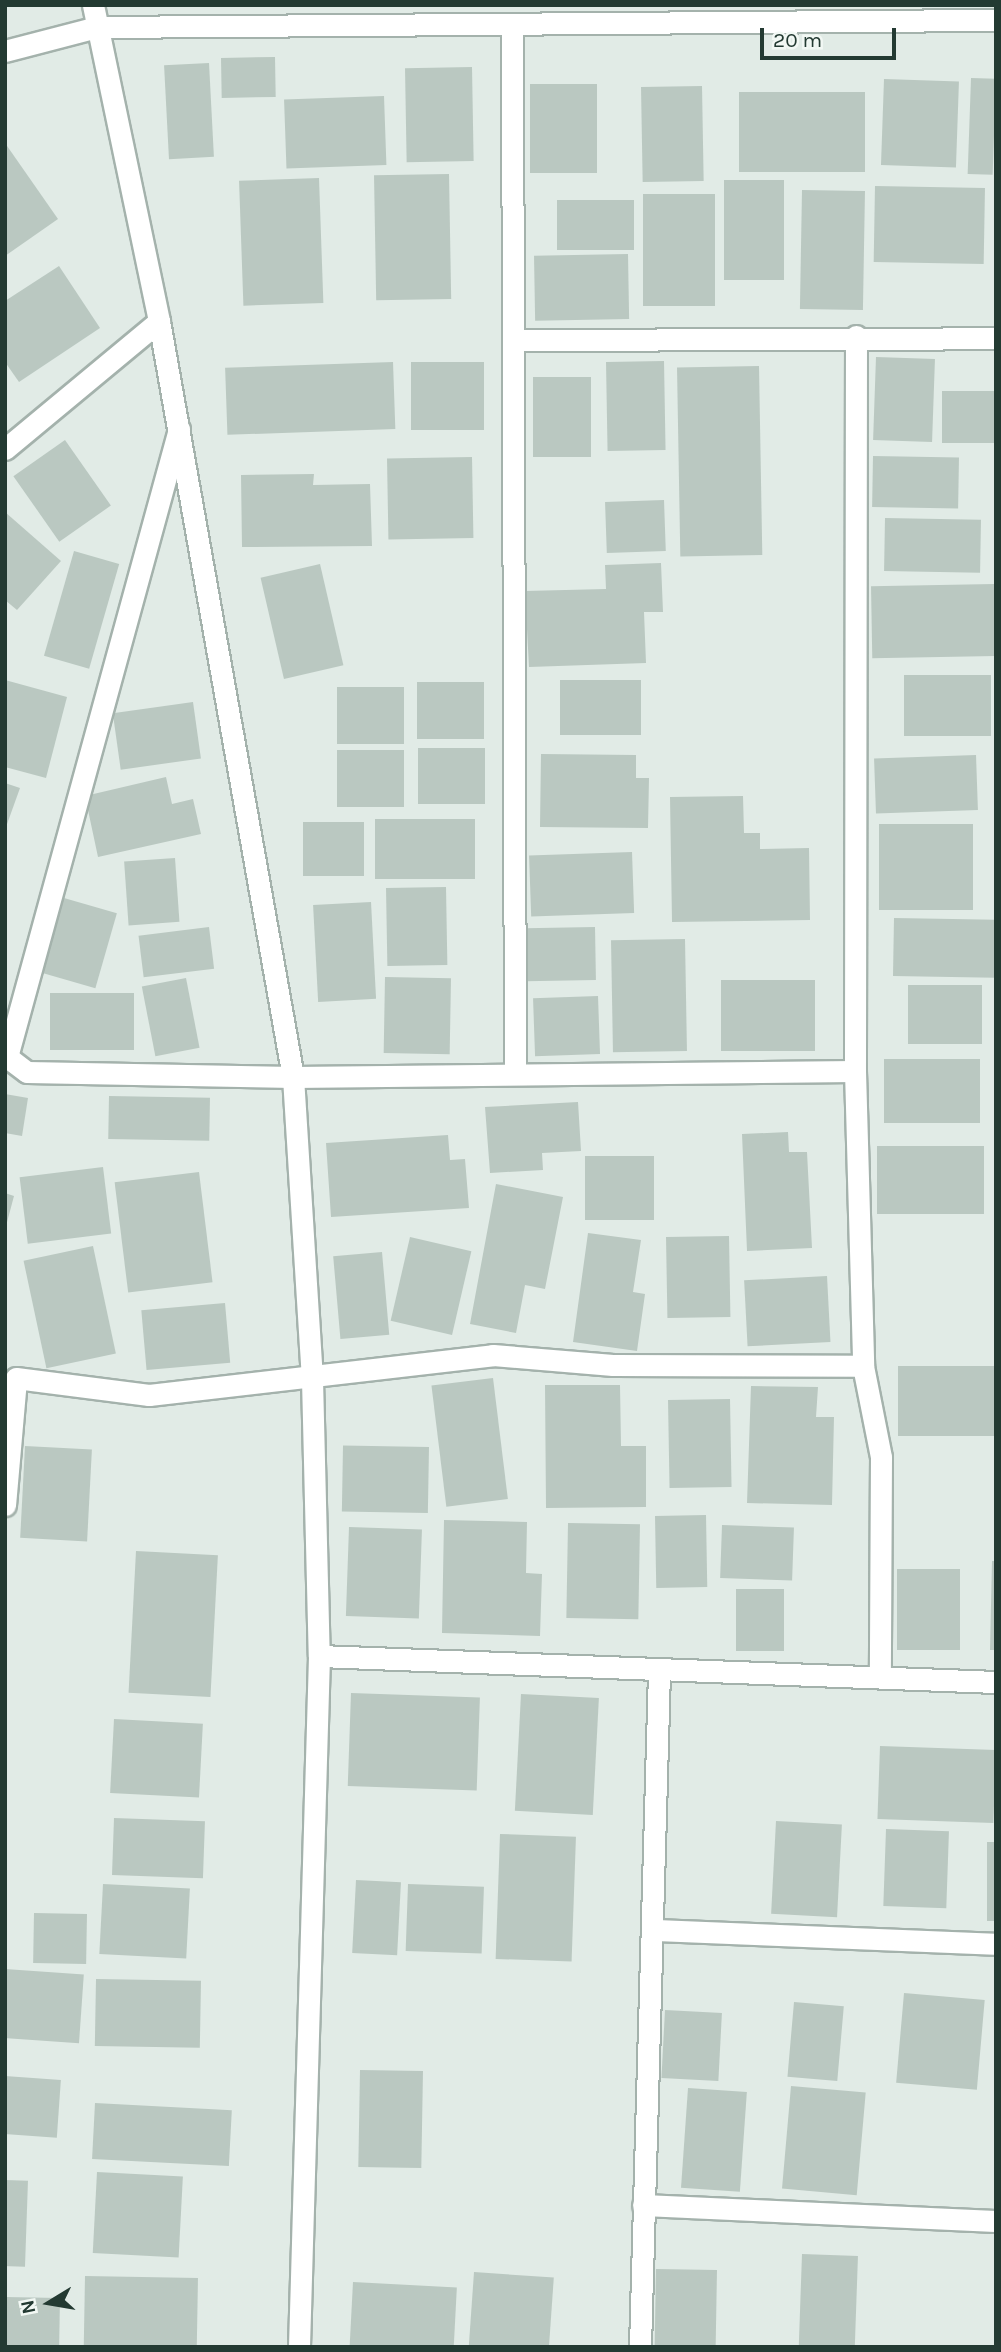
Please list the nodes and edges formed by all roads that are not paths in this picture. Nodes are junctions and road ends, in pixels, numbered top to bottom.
1 (93, 5) edge
2 (996, 20) edge
3 (512, 24) junction
4 (97, 27) junction
5 (5, 51) edge
6 (159, 321) junction
7 (856, 336) junction
8 (996, 338) edge
9 (516, 340) junction
10 (178, 429) junction
11 (5, 449) edge
12 (855, 1071) junction
13 (515, 1073) junction
14 (293, 1077) junction
15 (863, 1366) junction
16 (10, 1373) edge
17 (312, 1379) junction
18 (5, 1505) edge
19 (319, 1656) junction
20 (659, 1673) junction
21 (880, 1676) junction
22 (996, 1682) edge
23 (654, 1930) junction
24 (996, 1944) edge
25 (643, 2206) junction
26 (996, 2221) edge
27 (299, 2347) edge
28 (640, 2347) edge

1 - 4 street
2 - 3 street
3 - 4 street
3 - 9 street
4 - 5 street
4 - 6 street
6 - 10 street
6 - 11 street
7 - 8 street
7 - 9 street
7 - 12 street
9 - 13 street
10 - 14 street
10 - 14 street
12 - 13 street
12 - 15 street
13 - 14 street
14 - 17 street
15 - 17 street
15 - 21 street
16 - 17 street
16 - 18 street
17 - 19 street
19 - 20 street
19 - 27 street
20 - 21 street
20 - 23 street
21 - 22 street
23 - 24 street
23 - 25 street
25 - 26 street
25 - 28 street

